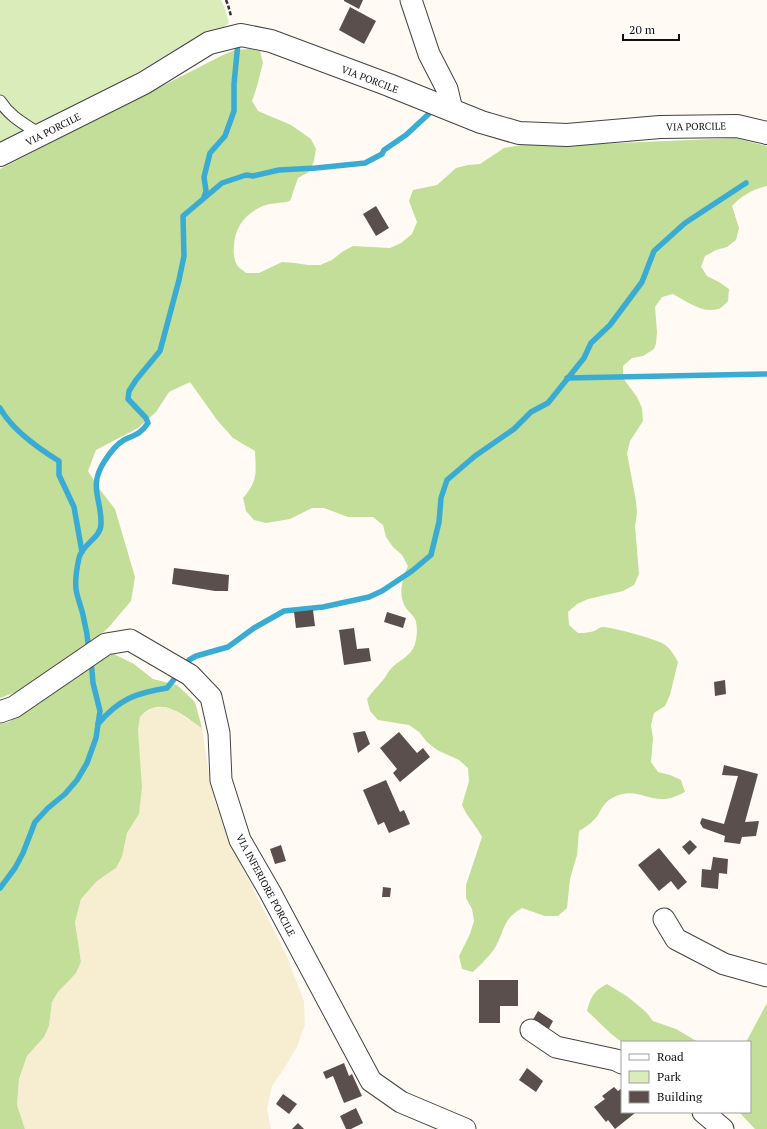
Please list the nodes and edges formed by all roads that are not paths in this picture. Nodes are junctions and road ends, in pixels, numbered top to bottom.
1 (411, 0) edge
2 (0, 101) edge
3 (452, 110) junction
4 (767, 133) edge
5 (40, 135) junction
6 (0, 155) edge
7 (0, 712) edge
8 (664, 919) dead end
9 (767, 976) edge
10 (531, 1030) dead end
11 (621, 1062) edge
12 (704, 1113) edge
13 (465, 1129) edge
14 (723, 1129) edge

1 - 3 street
2 - 5 lane
3 - 4 street, VIA PORCILE
3 - 5 street, VIA PORCILE
5 - 6 street, VIA PORCILE
7 - 13 street, VIA INFERIORE PORCILE
8 - 9 street
10 - 11 street
12 - 14 street

